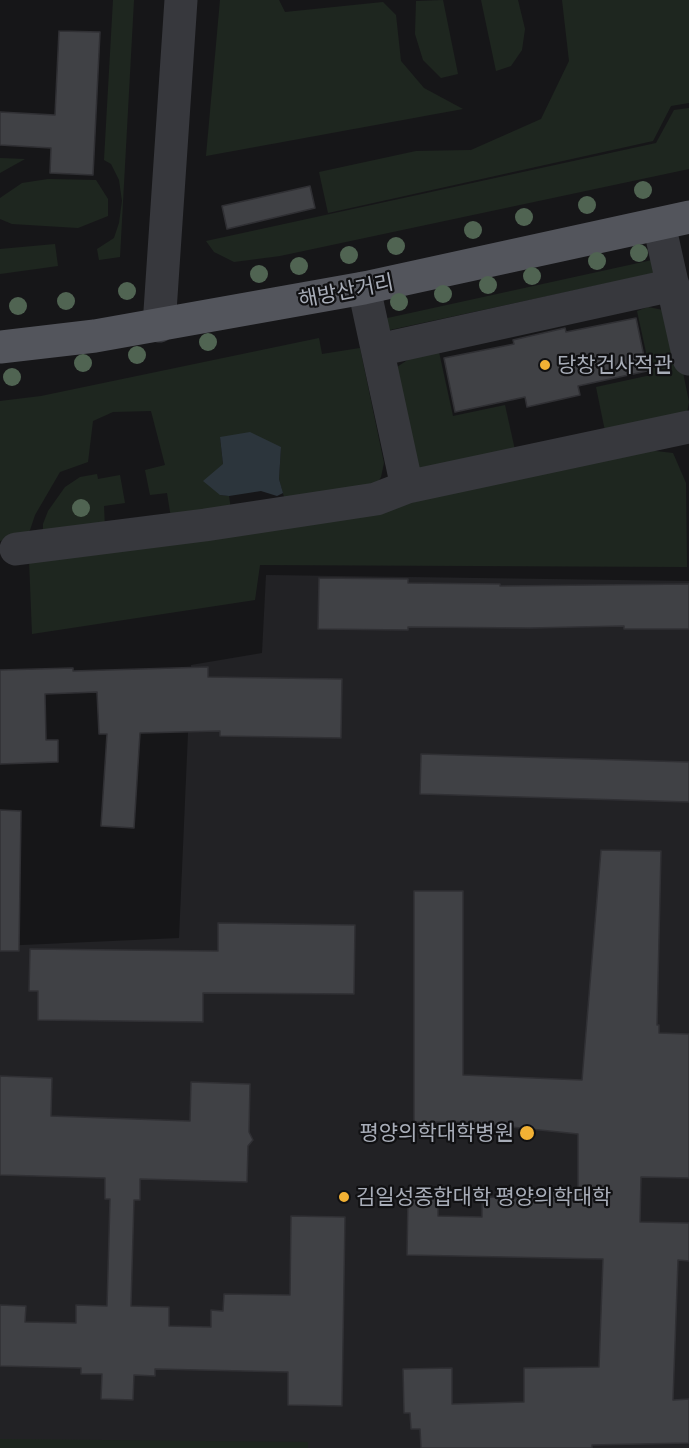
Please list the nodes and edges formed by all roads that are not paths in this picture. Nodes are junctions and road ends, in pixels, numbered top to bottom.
1 (181, 0) edge
2 (674, 221) edge
3 (673, 285) junction
4 (364, 288) junction
5 (159, 326) junction
6 (0, 347) edge
7 (378, 350) junction
8 (689, 359) edge
9 (689, 427) edge
10 (407, 487) junction
11 (16, 549) dead end

1 - 5 lane
2 - 3 lane
2 - 4 main road, 해방산거리
3 - 7 lane
3 - 8 lane
4 - 5 main road, 해방산거리
4 - 7 lane
5 - 6 main road, 해방산거리
7 - 10 lane
9 - 10 lane
10 - 11 lane

